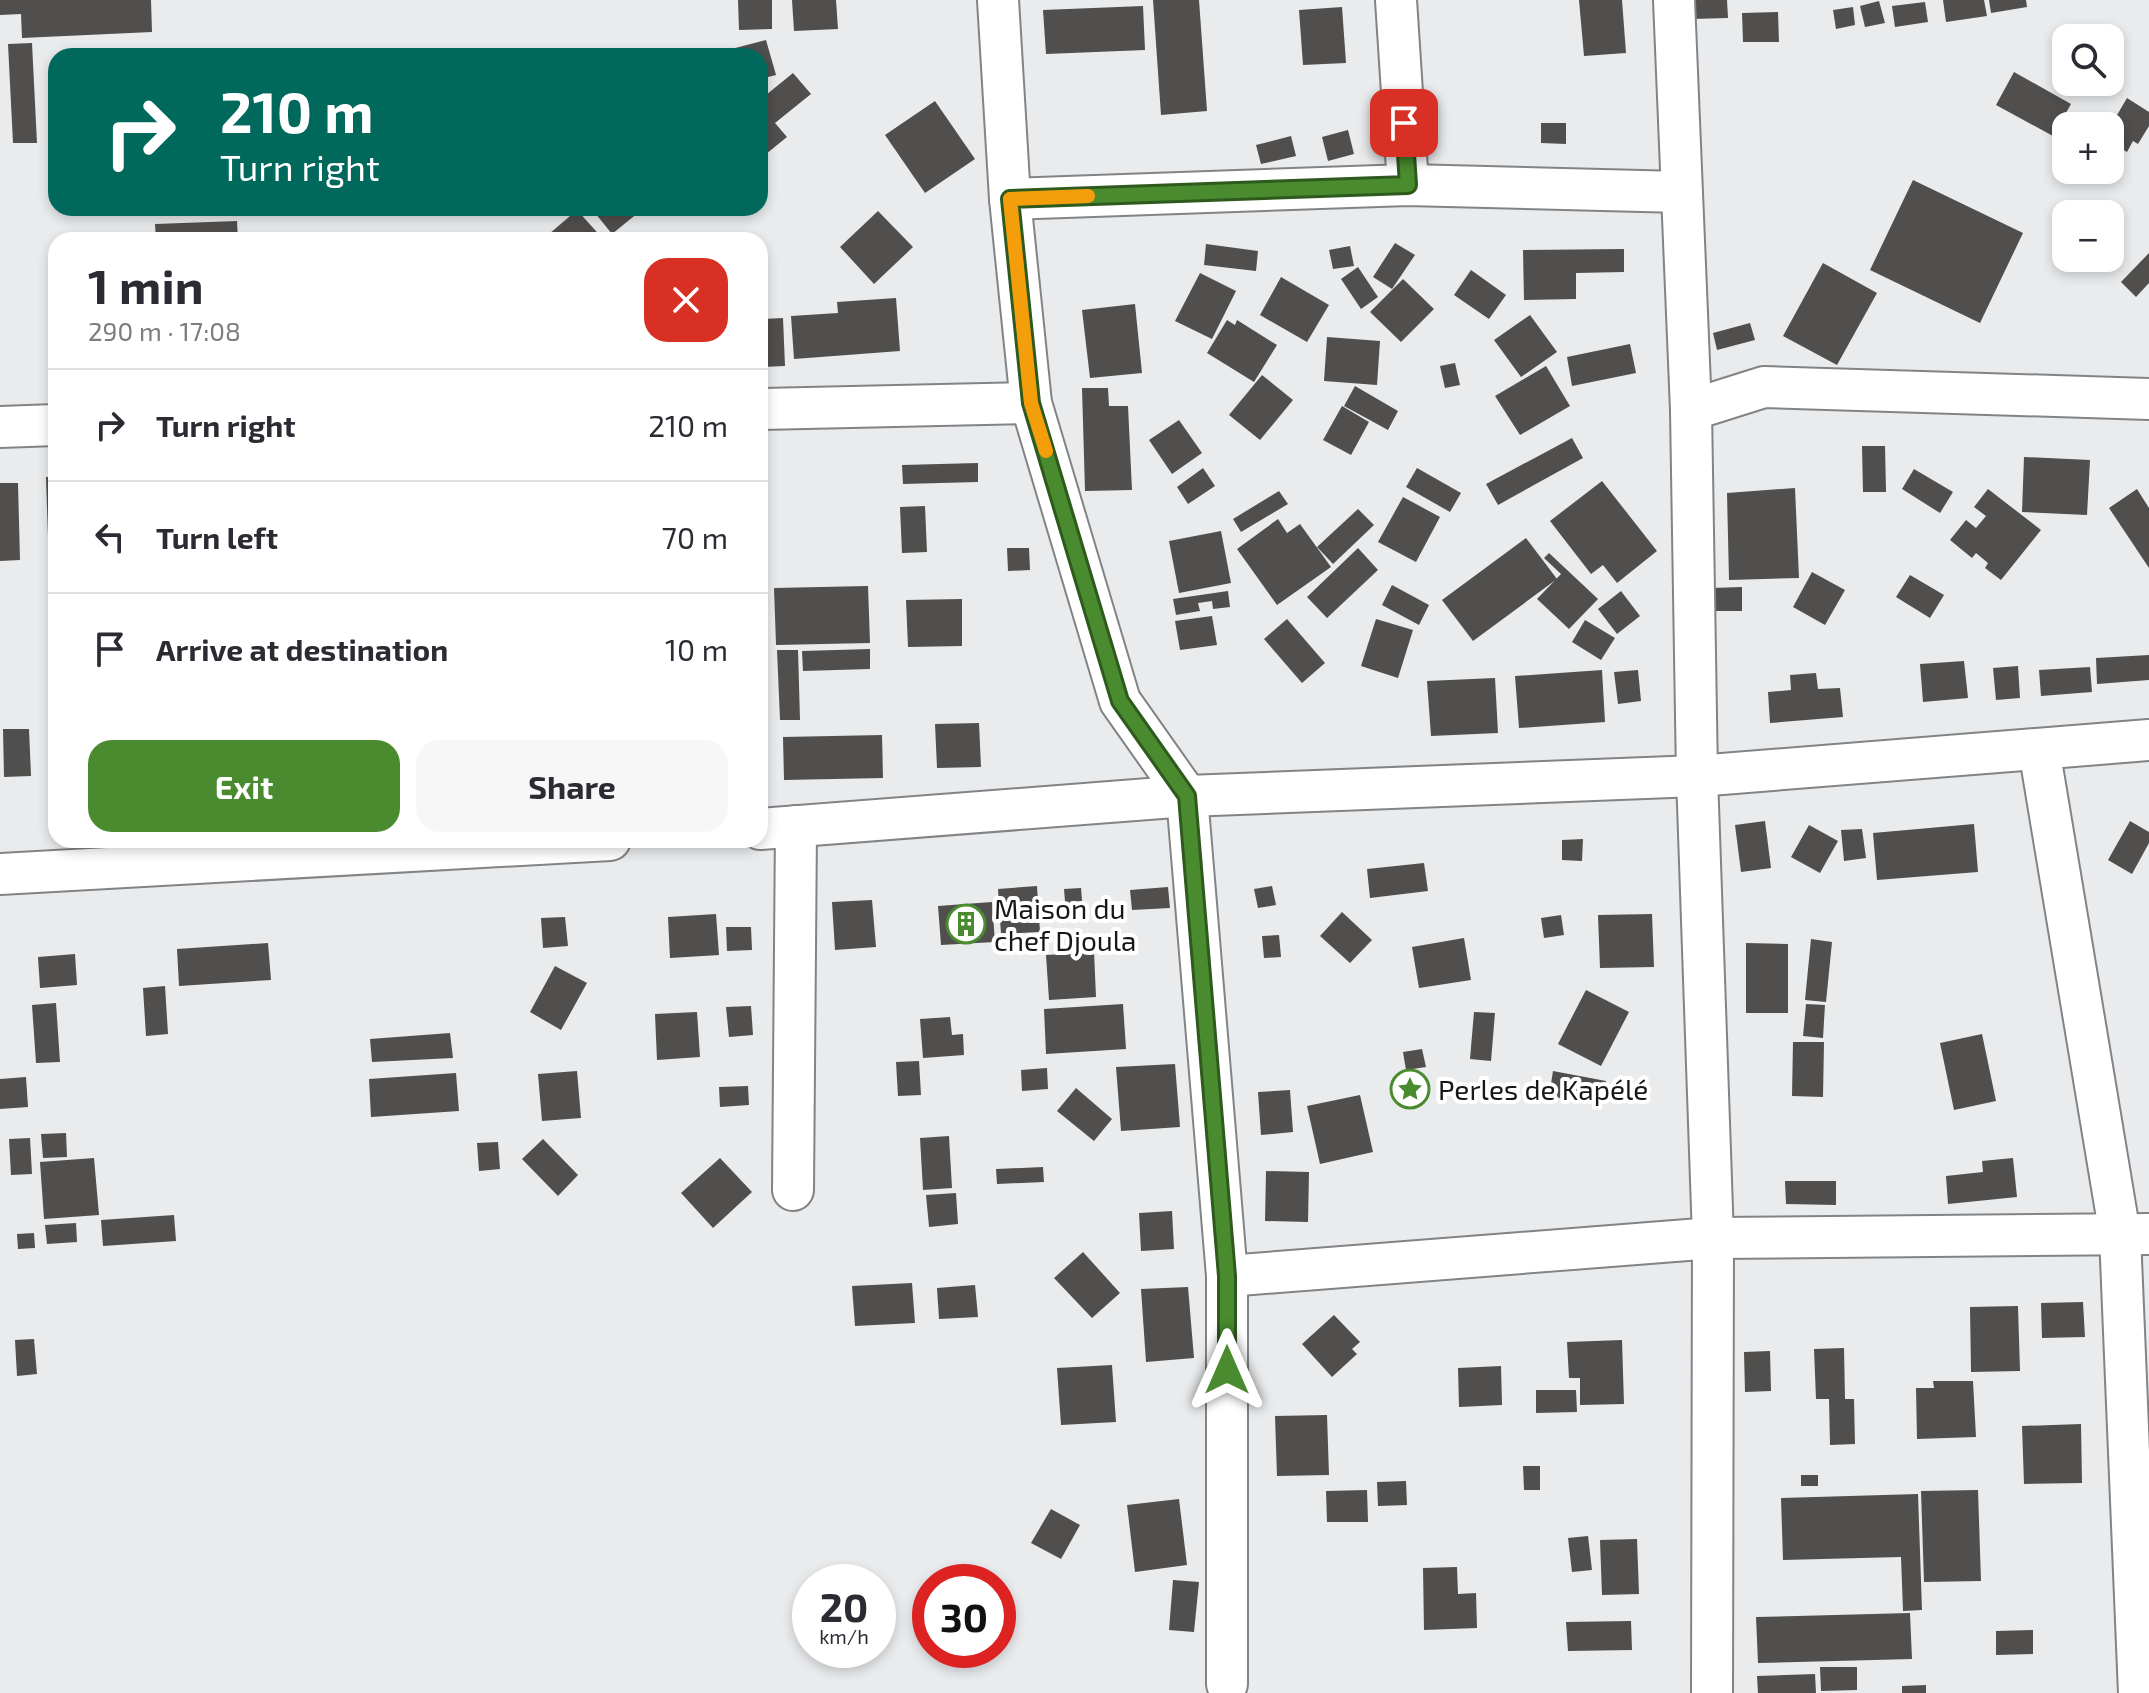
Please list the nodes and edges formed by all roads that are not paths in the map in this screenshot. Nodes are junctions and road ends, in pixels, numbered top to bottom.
1 (998, 0) edge
2 (1396, 0) edge
3 (1674, 0) edge
4 (1408, 185) junction
5 (1681, 192) junction
6 (1010, 199) junction
7 (2149, 399) edge
8 (1031, 403) junction
9 (768, 409) edge
10 (1691, 410) junction
11 (48, 425) edge
12 (0, 427) edge
13 (2149, 740) edge
14 (2039, 749) junction
15 (1697, 776) junction
16 (1187, 796) junction
17 (778, 827) edge
18 (466, 848) edge
19 (0, 874) edge
20 (793, 1190) dead end
21 (2134, 1235) edge
22 (1713, 1238) junction
23 (1227, 1276) junction
24 (1227, 1684) dead end
25 (1712, 1693) edge
26 (2139, 1693) edge

1 - 6 street
2 - 4 street
3 - 5 street
4 - 5 street
4 - 6 street
5 - 10 street
6 - 8 street
7 - 10 street
8 - 9 street
8 - 16 street
10 - 15 street
11 - 12 street
13 - 14 street
14 - 15 street
14 - 21 street
15 - 16 street
15 - 22 street
16 - 17 street
16 - 23 street
17 - 20 street
18 - 19 street
21 - 22 street
21 - 26 street
22 - 23 street
22 - 25 street
23 - 24 street

